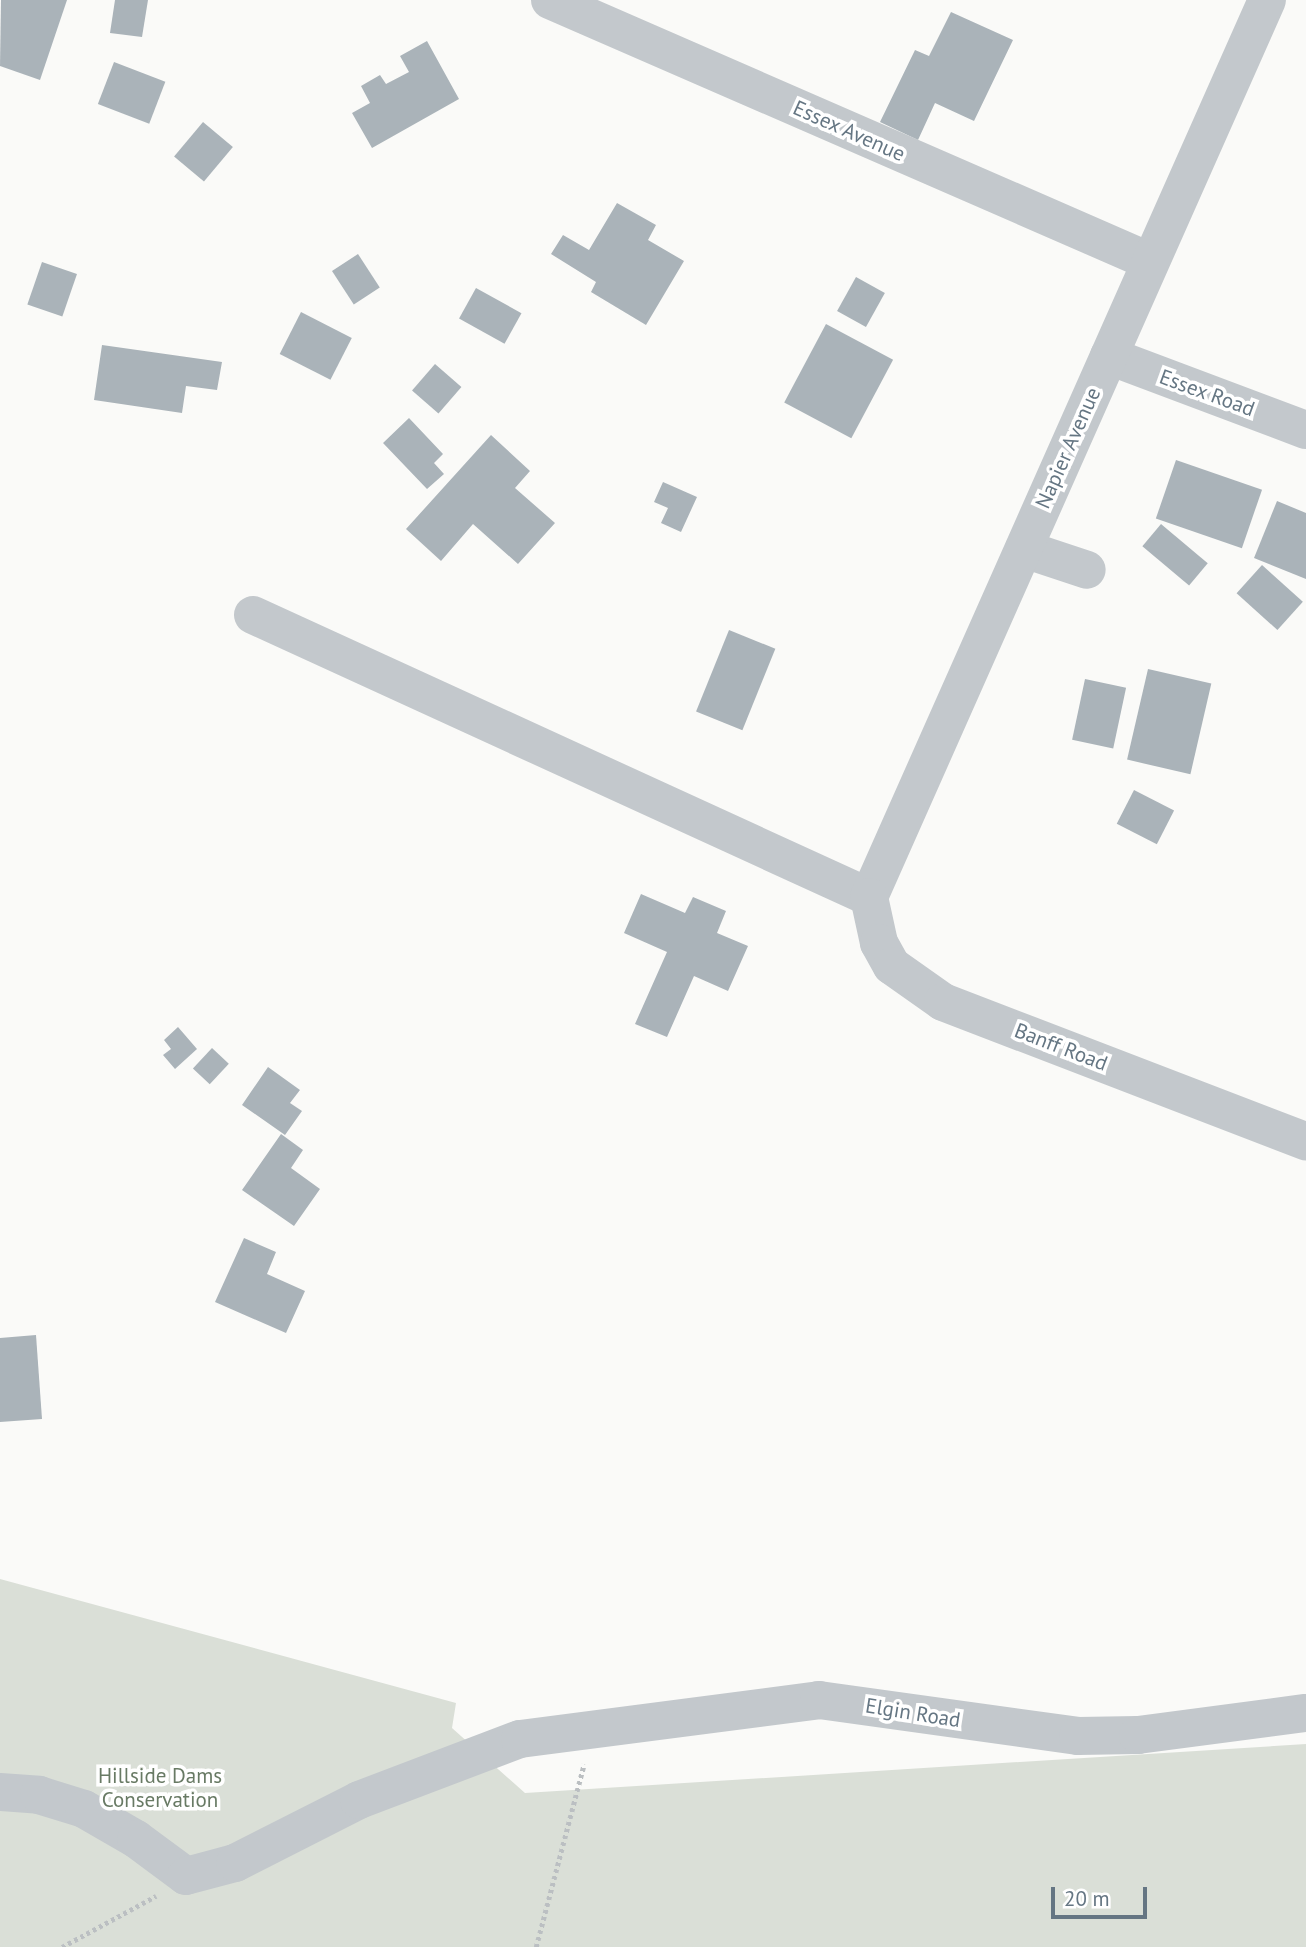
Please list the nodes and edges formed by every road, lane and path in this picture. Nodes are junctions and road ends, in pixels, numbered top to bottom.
1 (550, 0) edge
2 (1267, 0) edge
3 (1149, 261) junction
4 (1109, 356) junction
5 (1306, 430) edge
6 (1024, 549) junction
7 (1087, 570) dead end
8 (253, 615) dead end
9 (869, 897) junction
10 (1306, 1141) edge
11 (1306, 1713) edge
12 (592, 1730) junction
13 (0, 1792) edge
14 (186, 1876) junction
15 (62, 1947) edge
16 (536, 1947) edge

1 - 3 street, Essex Avenue
2 - 3 street, Napier Avenue
3 - 4 street, Napier Avenue
4 - 5 street, Essex Road
4 - 6 street, Napier Avenue
6 - 7 street
6 - 9 street, Napier Avenue
8 - 9 street
9 - 10 street, Banff Road
11 - 12 street, Elgin Road
12 - 14 street, Elgin Road
12 - 16 path
13 - 14 street
14 - 15 path

